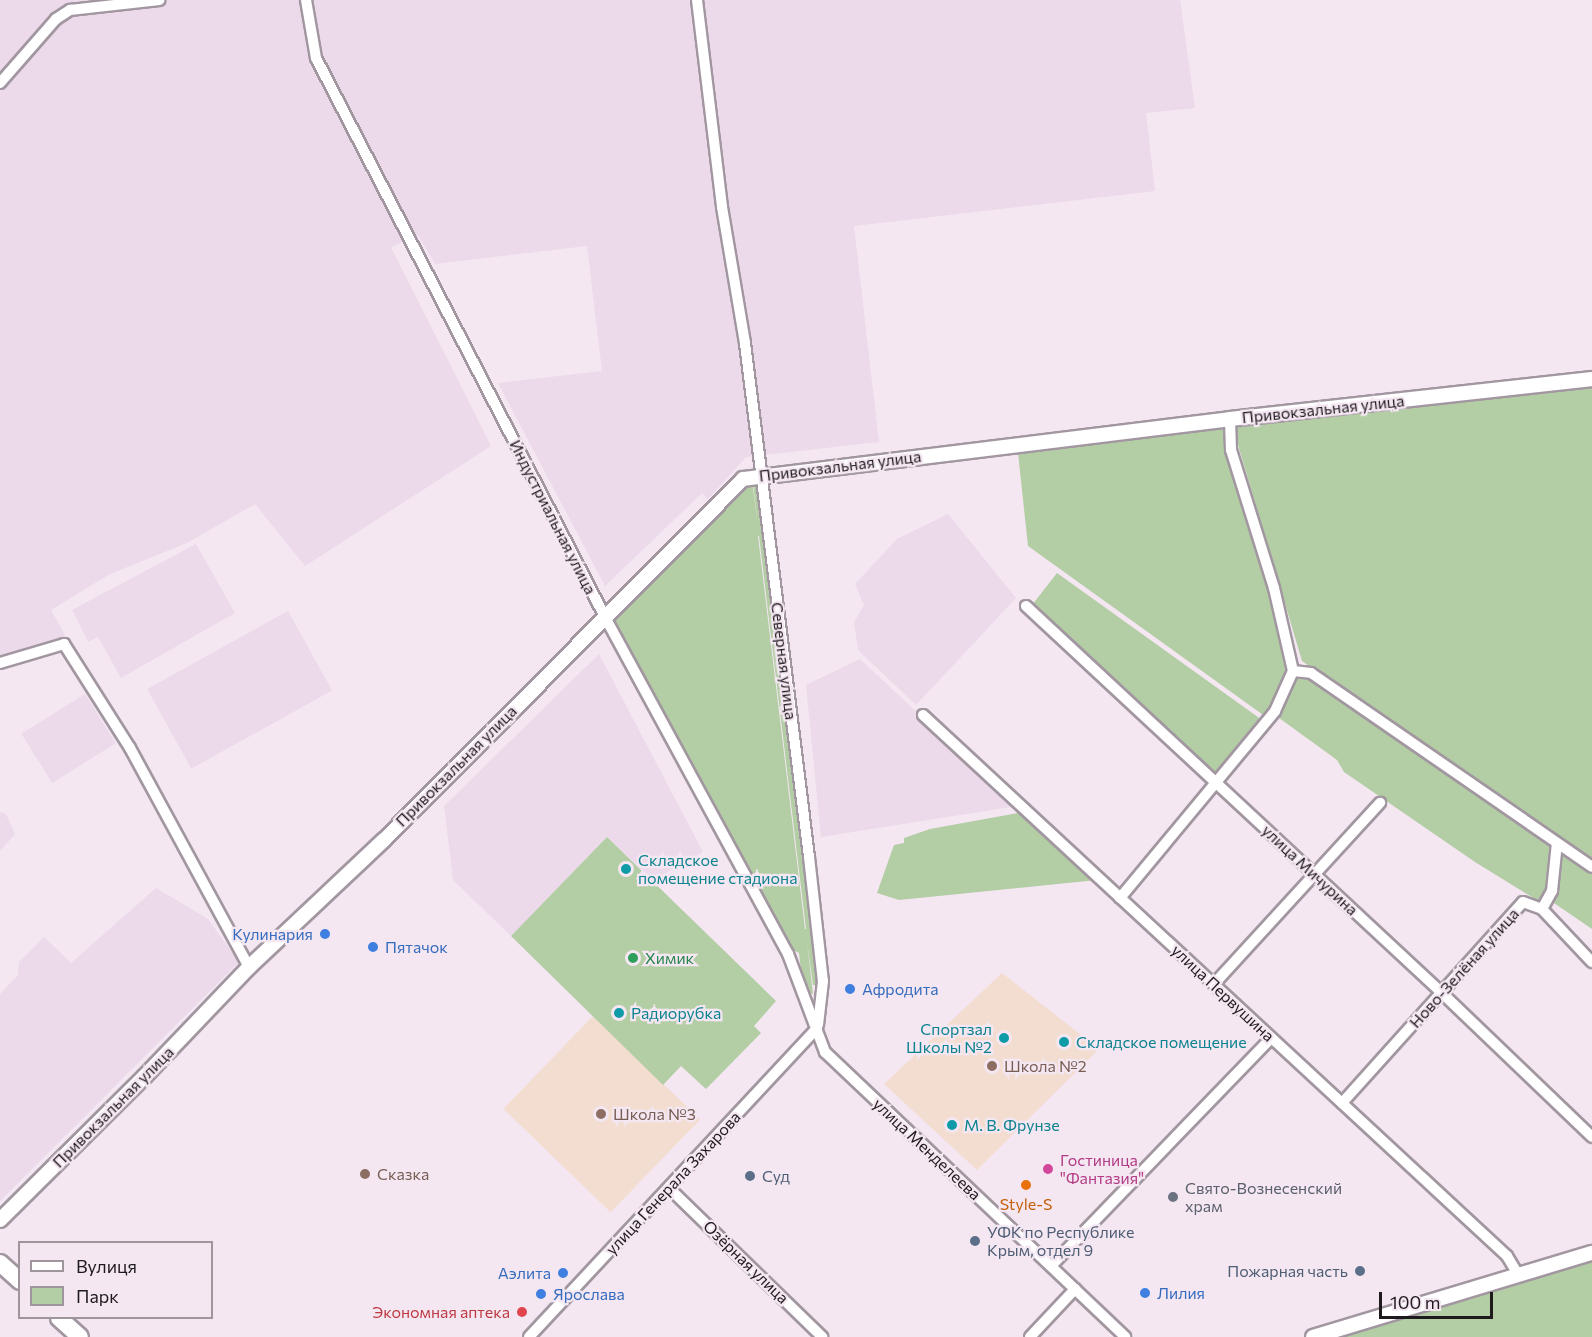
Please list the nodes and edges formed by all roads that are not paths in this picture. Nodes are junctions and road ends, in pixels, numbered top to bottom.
1 (159, 0) edge
2 (306, 0) edge
3 (697, 0) edge
4 (0, 83) edge
5 (1592, 379) edge
6 (1230, 419) junction
7 (761, 475) junction
8 (1026, 606) dead end
9 (605, 617) junction
10 (0, 663) edge
11 (1293, 671) junction
12 (923, 715) dead end
13 (1215, 780) junction
14 (1380, 803) dead end
15 (1557, 843) junction
16 (1592, 867) edge
17 (1314, 874) junction
18 (1120, 898) junction
19 (1542, 909) junction
20 (1592, 962) edge
21 (249, 968) junction
22 (1214, 984) junction
23 (1442, 993) junction
24 (817, 1028) junction
25 (1272, 1038) junction
26 (1342, 1103) junction
27 (1592, 1137) edge
28 (669, 1188) junction
29 (0, 1220) edge
30 (1592, 1253) edge
31 (0, 1263) edge
32 (1051, 1266) junction
33 (1518, 1274) junction
34 (18, 1279) edge
35 (1075, 1289) junction
36 (61, 1319) edge
37 (80, 1337) edge
38 (529, 1337) edge
39 (822, 1337) edge
40 (1030, 1337) edge
41 (1125, 1337) edge
42 (1313, 1337) edge

1 - 4 street
2 - 9 street, Индустриальная улица
3 - 7 street, Северная улица
5 - 6 main road, Привокзальная улица
6 - 7 main road, Привокзальная улица
6 - 11 street
7 - 9 main road, Привокзальная улица
7 - 24 street, Северная улица
8 - 13 street, улица Мичурина
9 - 21 main road, Привокзальная улица
9 - 24 street, Индустриальная улица
10 - 21 street
11 - 13 street
11 - 15 street
12 - 18 street, улица Первушина
13 - 17 street, улица Мичурина
13 - 18 street
14 - 17 street
15 - 16 street
15 - 19 street
17 - 22 street
17 - 23 street, улица Мичурина
18 - 22 street, улица Первушина
19 - 20 street, Ново-Зелёная улица
19 - 23 street, Ново-Зелёная улица
21 - 29 main road, Привокзальная улица
22 - 25 street, улица Первушина
23 - 26 street, Ново-Зелёная улица
23 - 27 street, улица Мичурина
24 - 28 street, улица Генерала Захарова
24 - 32 street, улица Менделеева
25 - 26 street, улица Первушина
25 - 32 street
26 - 33 street, улица Первушина
28 - 38 street, улица Генерала Захарова
28 - 39 street, Озёрная улица
30 - 33 main road
31 - 34 highway
32 - 35 street, улица Менделеева
33 - 42 main road
35 - 40 street
35 - 41 street, улица Менделеева
36 - 37 highway

